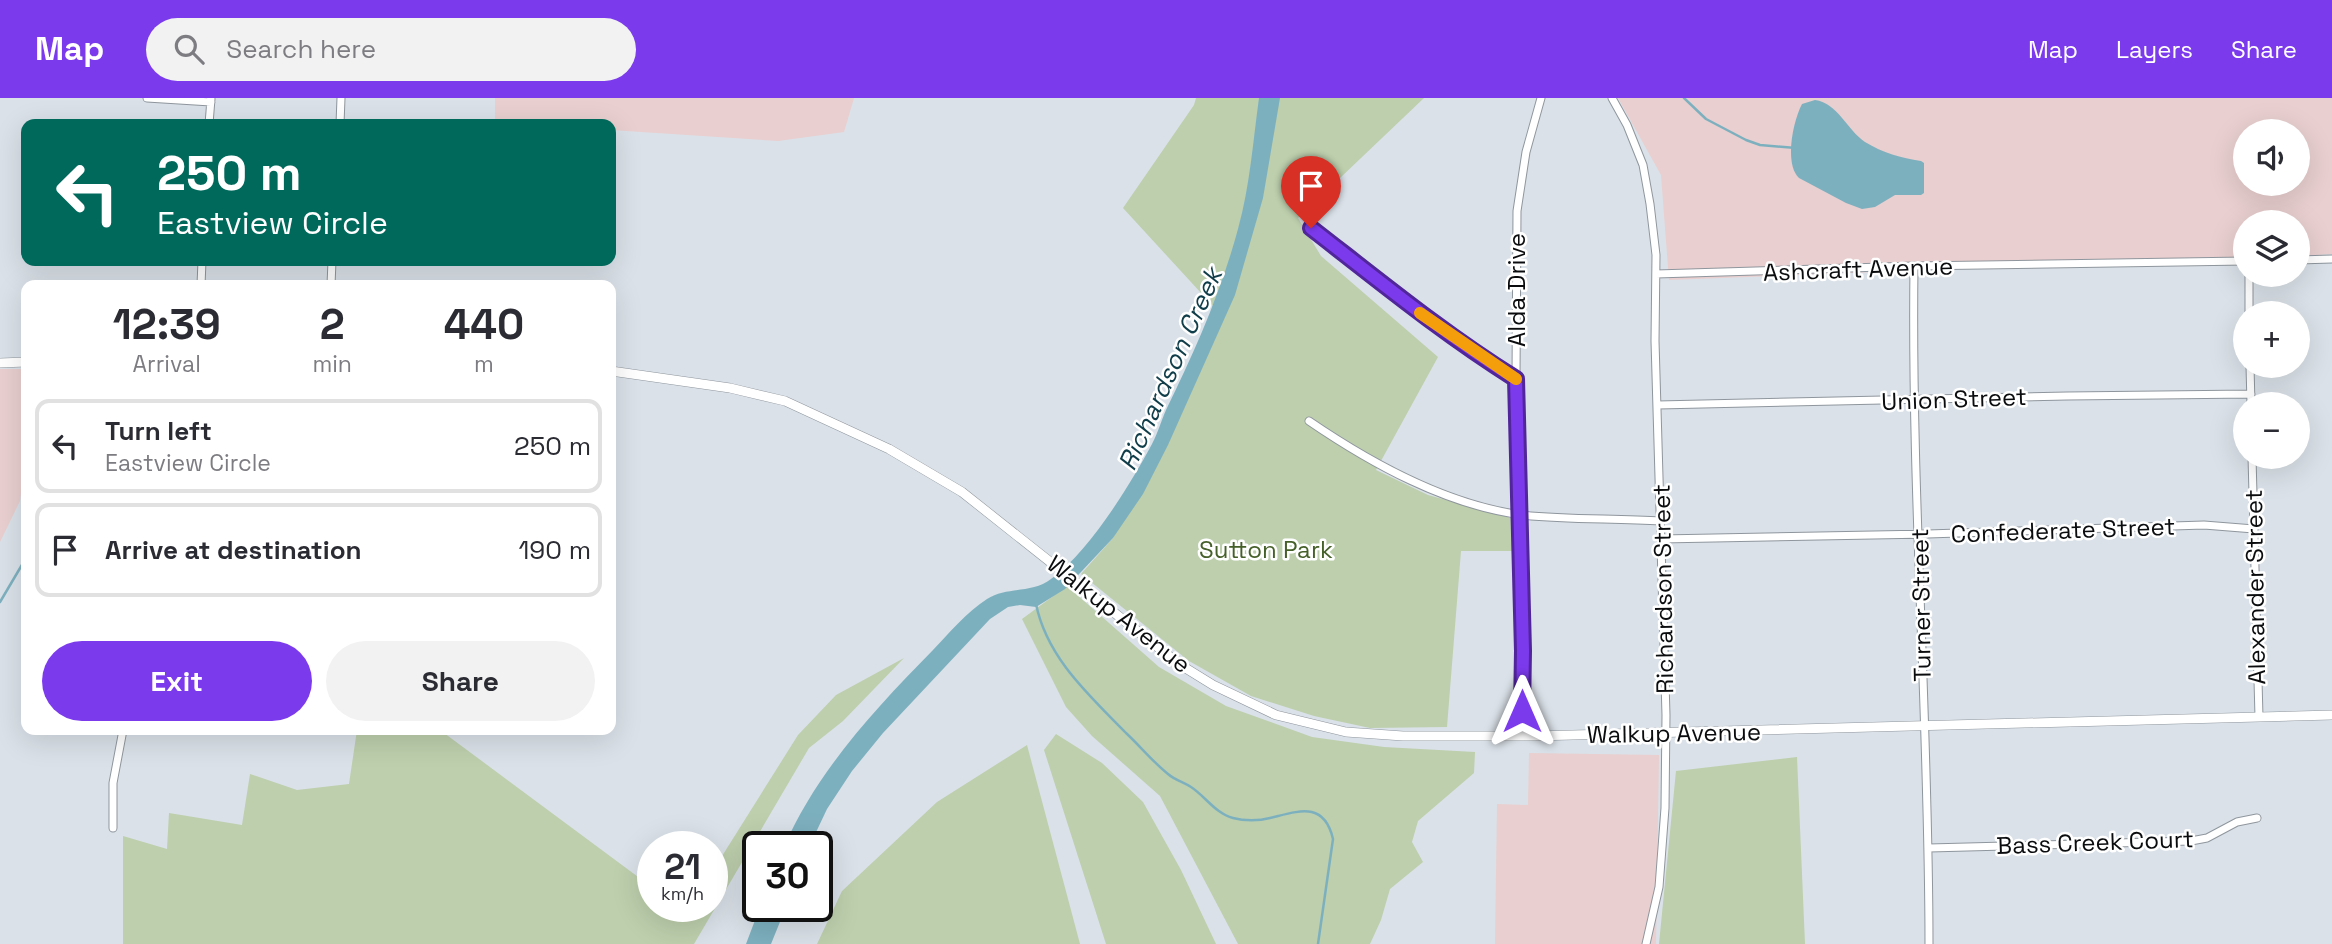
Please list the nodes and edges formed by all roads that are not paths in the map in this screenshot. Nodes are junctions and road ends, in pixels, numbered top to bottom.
1 (147, 98) edge
2 (341, 98) edge
3 (1541, 98) edge
4 (1612, 98) edge
5 (211, 100) edge
6 (209, 119) edge
7 (340, 119) edge
8 (1311, 228) dead end
9 (2332, 259) edge
10 (2310, 260) edge
11 (2233, 261) edge
12 (1914, 266) junction
13 (1656, 274) junction
14 (21, 362) edge
15 (0, 363) edge
16 (616, 372) edge
17 (1516, 379) junction
18 (2233, 394) edge
19 (1916, 401) junction
20 (1658, 405) junction
21 (1309, 421) dead end
22 (2252, 469) edge
23 (1519, 514) junction
24 (1661, 521) junction
25 (2254, 529) junction
26 (1919, 534) junction
27 (1661, 539) junction
28 (2332, 715) edge
29 (2259, 717) junction
30 (1924, 726) junction
31 (1665, 733) junction
32 (122, 735) edge
33 (1523, 736) junction
34 (2257, 818) dead end
35 (113, 828) dead end
36 (1929, 848) junction
37 (1646, 944) edge
38 (1929, 944) edge

1 - 5 street
2 - 7 street
3 - 17 street, Alda Drive
4 - 13 street
5 - 6 street
8 - 17 street
9 - 10 street
11 - 12 street, Ashcraft Avenue
12 - 13 street, Ashcraft Avenue
12 - 19 street, Turner Street
13 - 20 street, Richardson Street
14 - 15 street
16 - 33 street, Walkup Avenue
17 - 23 street, Alda Drive
18 - 19 street, Union Street
19 - 20 street, Union Street
19 - 26 street, Turner Street
20 - 24 street, Richardson Street
21 - 23 street
22 - 25 street, Alexander Street
23 - 24 street
23 - 33 street, Alda Drive
24 - 27 street, Richardson Street
25 - 26 street, Confederate Street
25 - 29 street, Alexander Street
26 - 27 street, Confederate Street
26 - 30 street, Turner Street
27 - 31 street, Richardson Street
28 - 29 street, Walkup Avenue
29 - 30 street, Walkup Avenue
30 - 31 street, Walkup Avenue
30 - 36 street, Turner Street
31 - 33 street, Walkup Avenue
31 - 37 street, Richardson Street
32 - 35 street
34 - 36 street, Bass Creek Court
36 - 38 street, Turner Street

